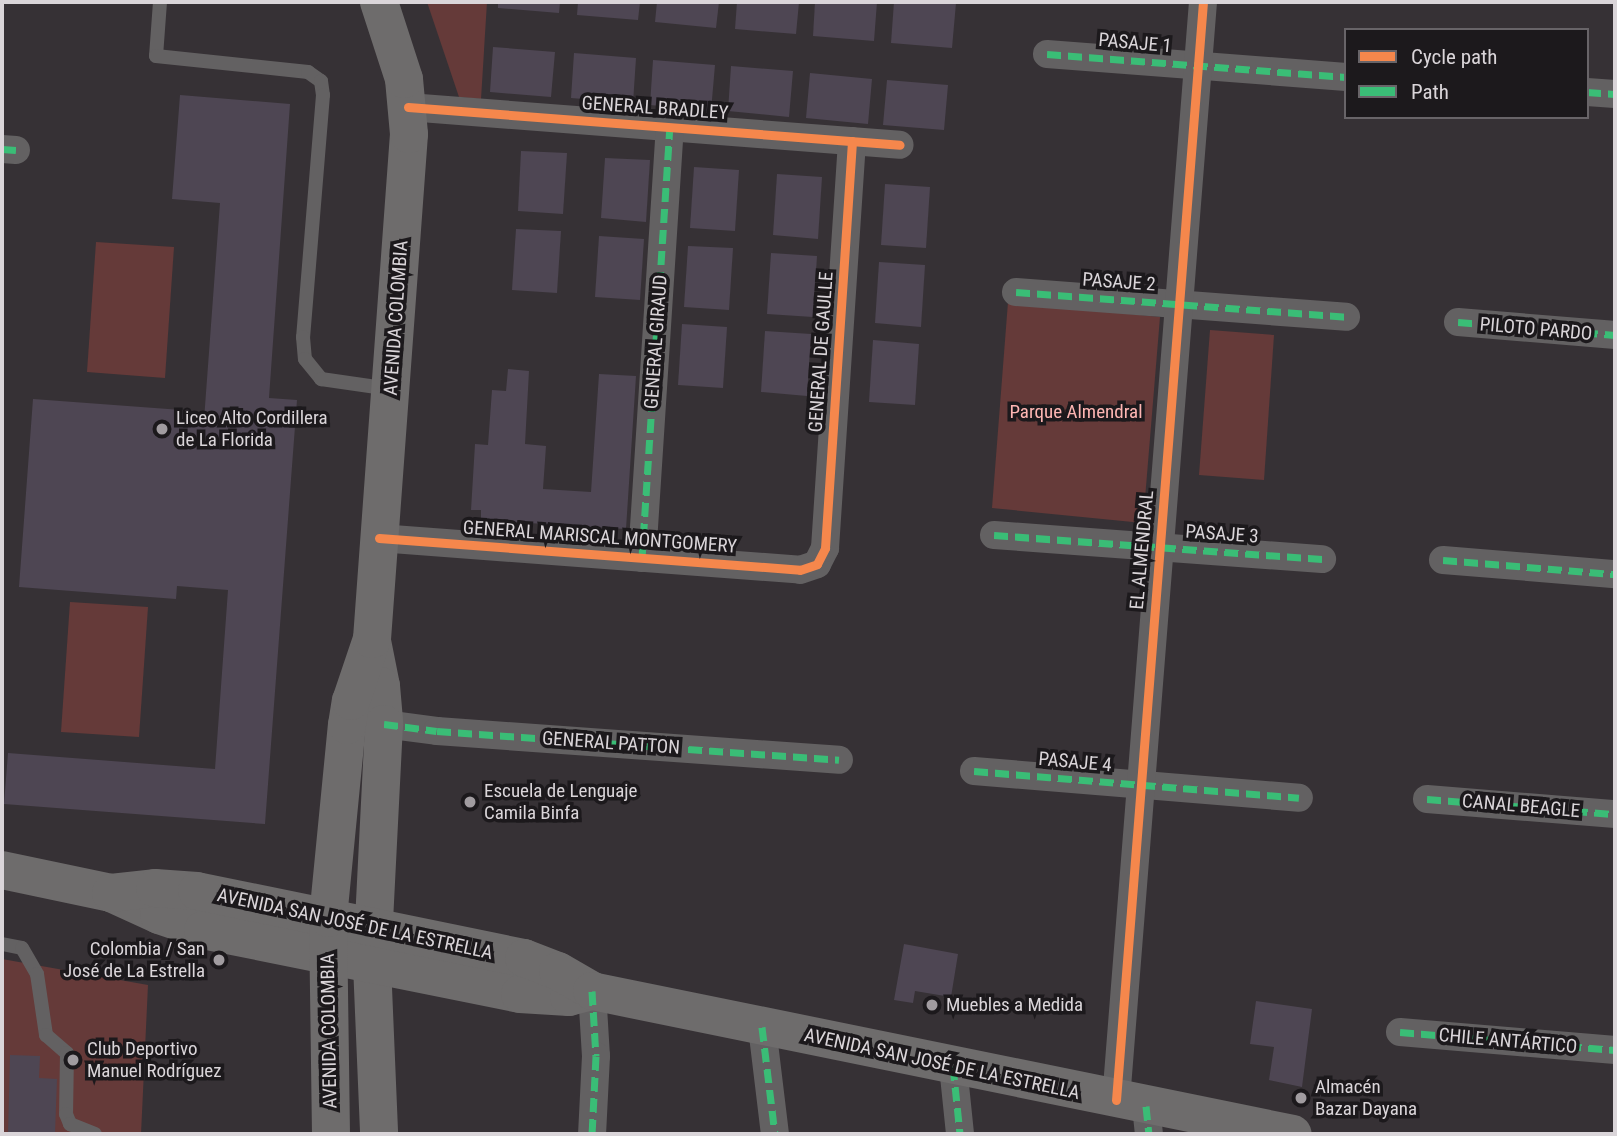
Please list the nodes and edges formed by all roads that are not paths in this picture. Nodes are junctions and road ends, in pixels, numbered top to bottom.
1 (160, 2) edge
2 (379, 2) edge
3 (1203, 2) edge
4 (1047, 54) dead end
5 (1198, 66) junction
6 (1344, 77) edge
7 (1589, 92) edge
8 (1615, 94) edge
9 (408, 107) junction
10 (670, 127) junction
11 (852, 141) junction
12 (900, 145) dead end
13 (1016, 292) dead end
14 (1180, 304) junction
15 (1346, 317) dead end
16 (1458, 323) dead end
17 (1615, 335) edge
18 (391, 389) junction
19 (994, 535) dead end
20 (379, 538) junction
21 (1160, 547) junction
22 (642, 558) junction
23 (1322, 559) dead end
24 (1443, 560) dead end
25 (817, 564) joint
26 (1615, 574) edge
27 (372, 639) junction
28 (384, 724) junction
29 (839, 760) dead end
30 (974, 771) dead end
31 (1141, 785) junction
32 (1299, 798) dead end
33 (1427, 799) dead end
34 (1615, 814) edge
35 (2, 870) edge
36 (327, 936) junction
37 (2, 944) edge
38 (372, 946) junction
39 (592, 991) junction
40 (762, 1027) junction
41 (1400, 1032) dead end
42 (1615, 1050) edge
43 (953, 1066) junction
44 (1137, 1114) edge
45 (94, 1134) edge
46 (331, 1134) edge
47 (379, 1134) edge
48 (593, 1134) edge
49 (775, 1134) edge
50 (960, 1134) edge
51 (1293, 1134) edge

1 - 18 lane
2 - 9 main road, AVENIDA COLOMBIA
3 - 5 street, EL ALMENDRAL
4 - 5 street, PASAJE 1
5 - 6 street, PASAJE 1
5 - 14 street, EL ALMENDRAL
7 - 8 street
9 - 10 street, GENERAL BRADLEY
9 - 18 main road, AVENIDA COLOMBIA
10 - 11 street, GENERAL BRADLEY
10 - 22 street, GENERAL GIRAUD
11 - 12 street, GENERAL BRADLEY
11 - 25 street, GENERAL DE GAULLE
13 - 14 street, PASAJE 2
14 - 15 street, PASAJE 2
14 - 21 street, EL ALMENDRAL
16 - 17 street, PILOTO PARDO
18 - 20 main road, AVENIDA COLOMBIA
19 - 21 street, PASAJE 3
20 - 22 street, GENERAL MARISCAL MONTGOMERY
20 - 27 main road, AVENIDA COLOMBIA
21 - 23 street, PASAJE 3
21 - 31 street, EL ALMENDRAL
22 - 25 street, GENERAL MARISCAL MONTGOMERY
24 - 26 street
27 - 28 main road, AVENIDA COLOMBIA
27 - 36 main road, AVENIDA COLOMBIA
28 - 29 street, GENERAL PATTON
28 - 38 main road, AVENIDA COLOMBIA
30 - 31 street, PASAJE 4
31 - 32 street, PASAJE 4
31 - 44 street, EL ALMENDRAL
33 - 34 street, CANAL BEAGLE
35 - 36 main road, AVENIDA SAN JOSÉ DE LA ESTRELLA
36 - 38 main road, AVENIDA SAN JOSÉ DE LA ESTRELLA
36 - 46 main road, AVENIDA COLOMBIA
37 - 45 lane
38 - 39 main road, AVENIDA SAN JOSÉ DE LA ESTRELLA
38 - 47 main road, AVENIDA COLOMBIA
39 - 40 main road, AVENIDA SAN JOSÉ DE LA ESTRELLA
39 - 48 street
40 - 43 main road, AVENIDA SAN JOSÉ DE LA ESTRELLA
40 - 49 street
41 - 42 street, CHILE ANTÁRTICO
43 - 44 main road, AVENIDA SAN JOSÉ DE LA ESTRELLA
43 - 50 street
44 - 51 main road, AVENIDA SAN JOSÉ DE LA ESTRELLA

